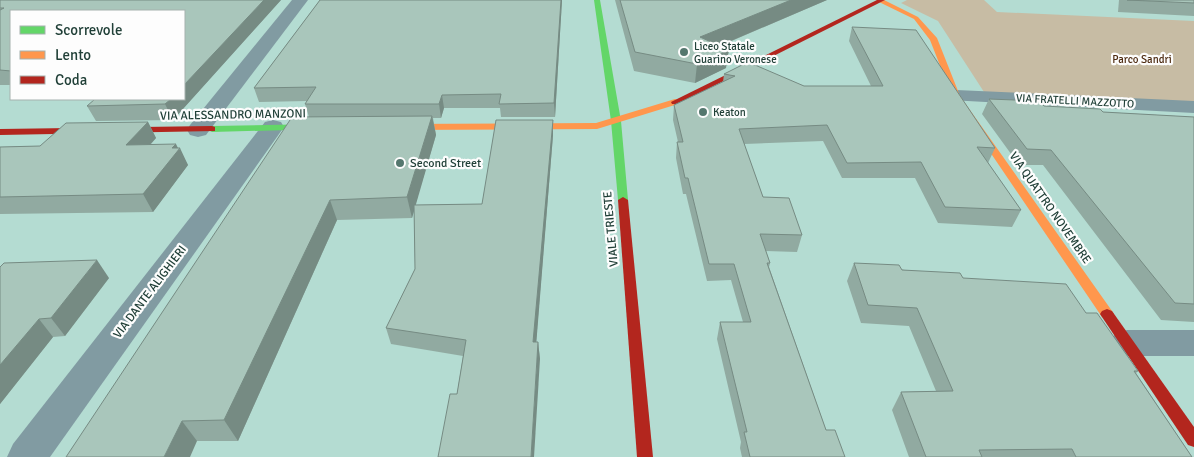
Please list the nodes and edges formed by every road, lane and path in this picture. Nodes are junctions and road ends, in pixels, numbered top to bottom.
1 (300, 0) edge
2 (597, 0) edge
3 (882, 0) edge
4 (956, 96) junction
5 (1194, 107) edge
6 (616, 121) junction
7 (273, 127) junction
8 (332, 127) edge
9 (381, 127) edge
10 (198, 130) junction
11 (0, 132) edge
12 (1127, 343) junction
13 (1194, 343) edge
14 (1194, 440) edge
15 (27, 457) edge
16 (644, 457) edge

1 - 10 street
2 - 6 street, VIALE TRIESTE
3 - 4 street, VIA QUATTRO NOVEMBRE
3 - 6 street
4 - 5 street, VIA FRATELLI MAZZOTTO
4 - 12 street, VIA QUATTRO NOVEMBRE
6 - 9 street
6 - 16 street, VIALE TRIESTE
7 - 8 street, VIA ALESSANDRO MANZONI
7 - 10 street, VIA ALESSANDRO MANZONI
7 - 15 street, VIA DANTE ALIGHIERI
10 - 11 street, VIA ALESSANDRO MANZONI
12 - 13 street
12 - 14 street, VIA QUATTRO NOVEMBRE

